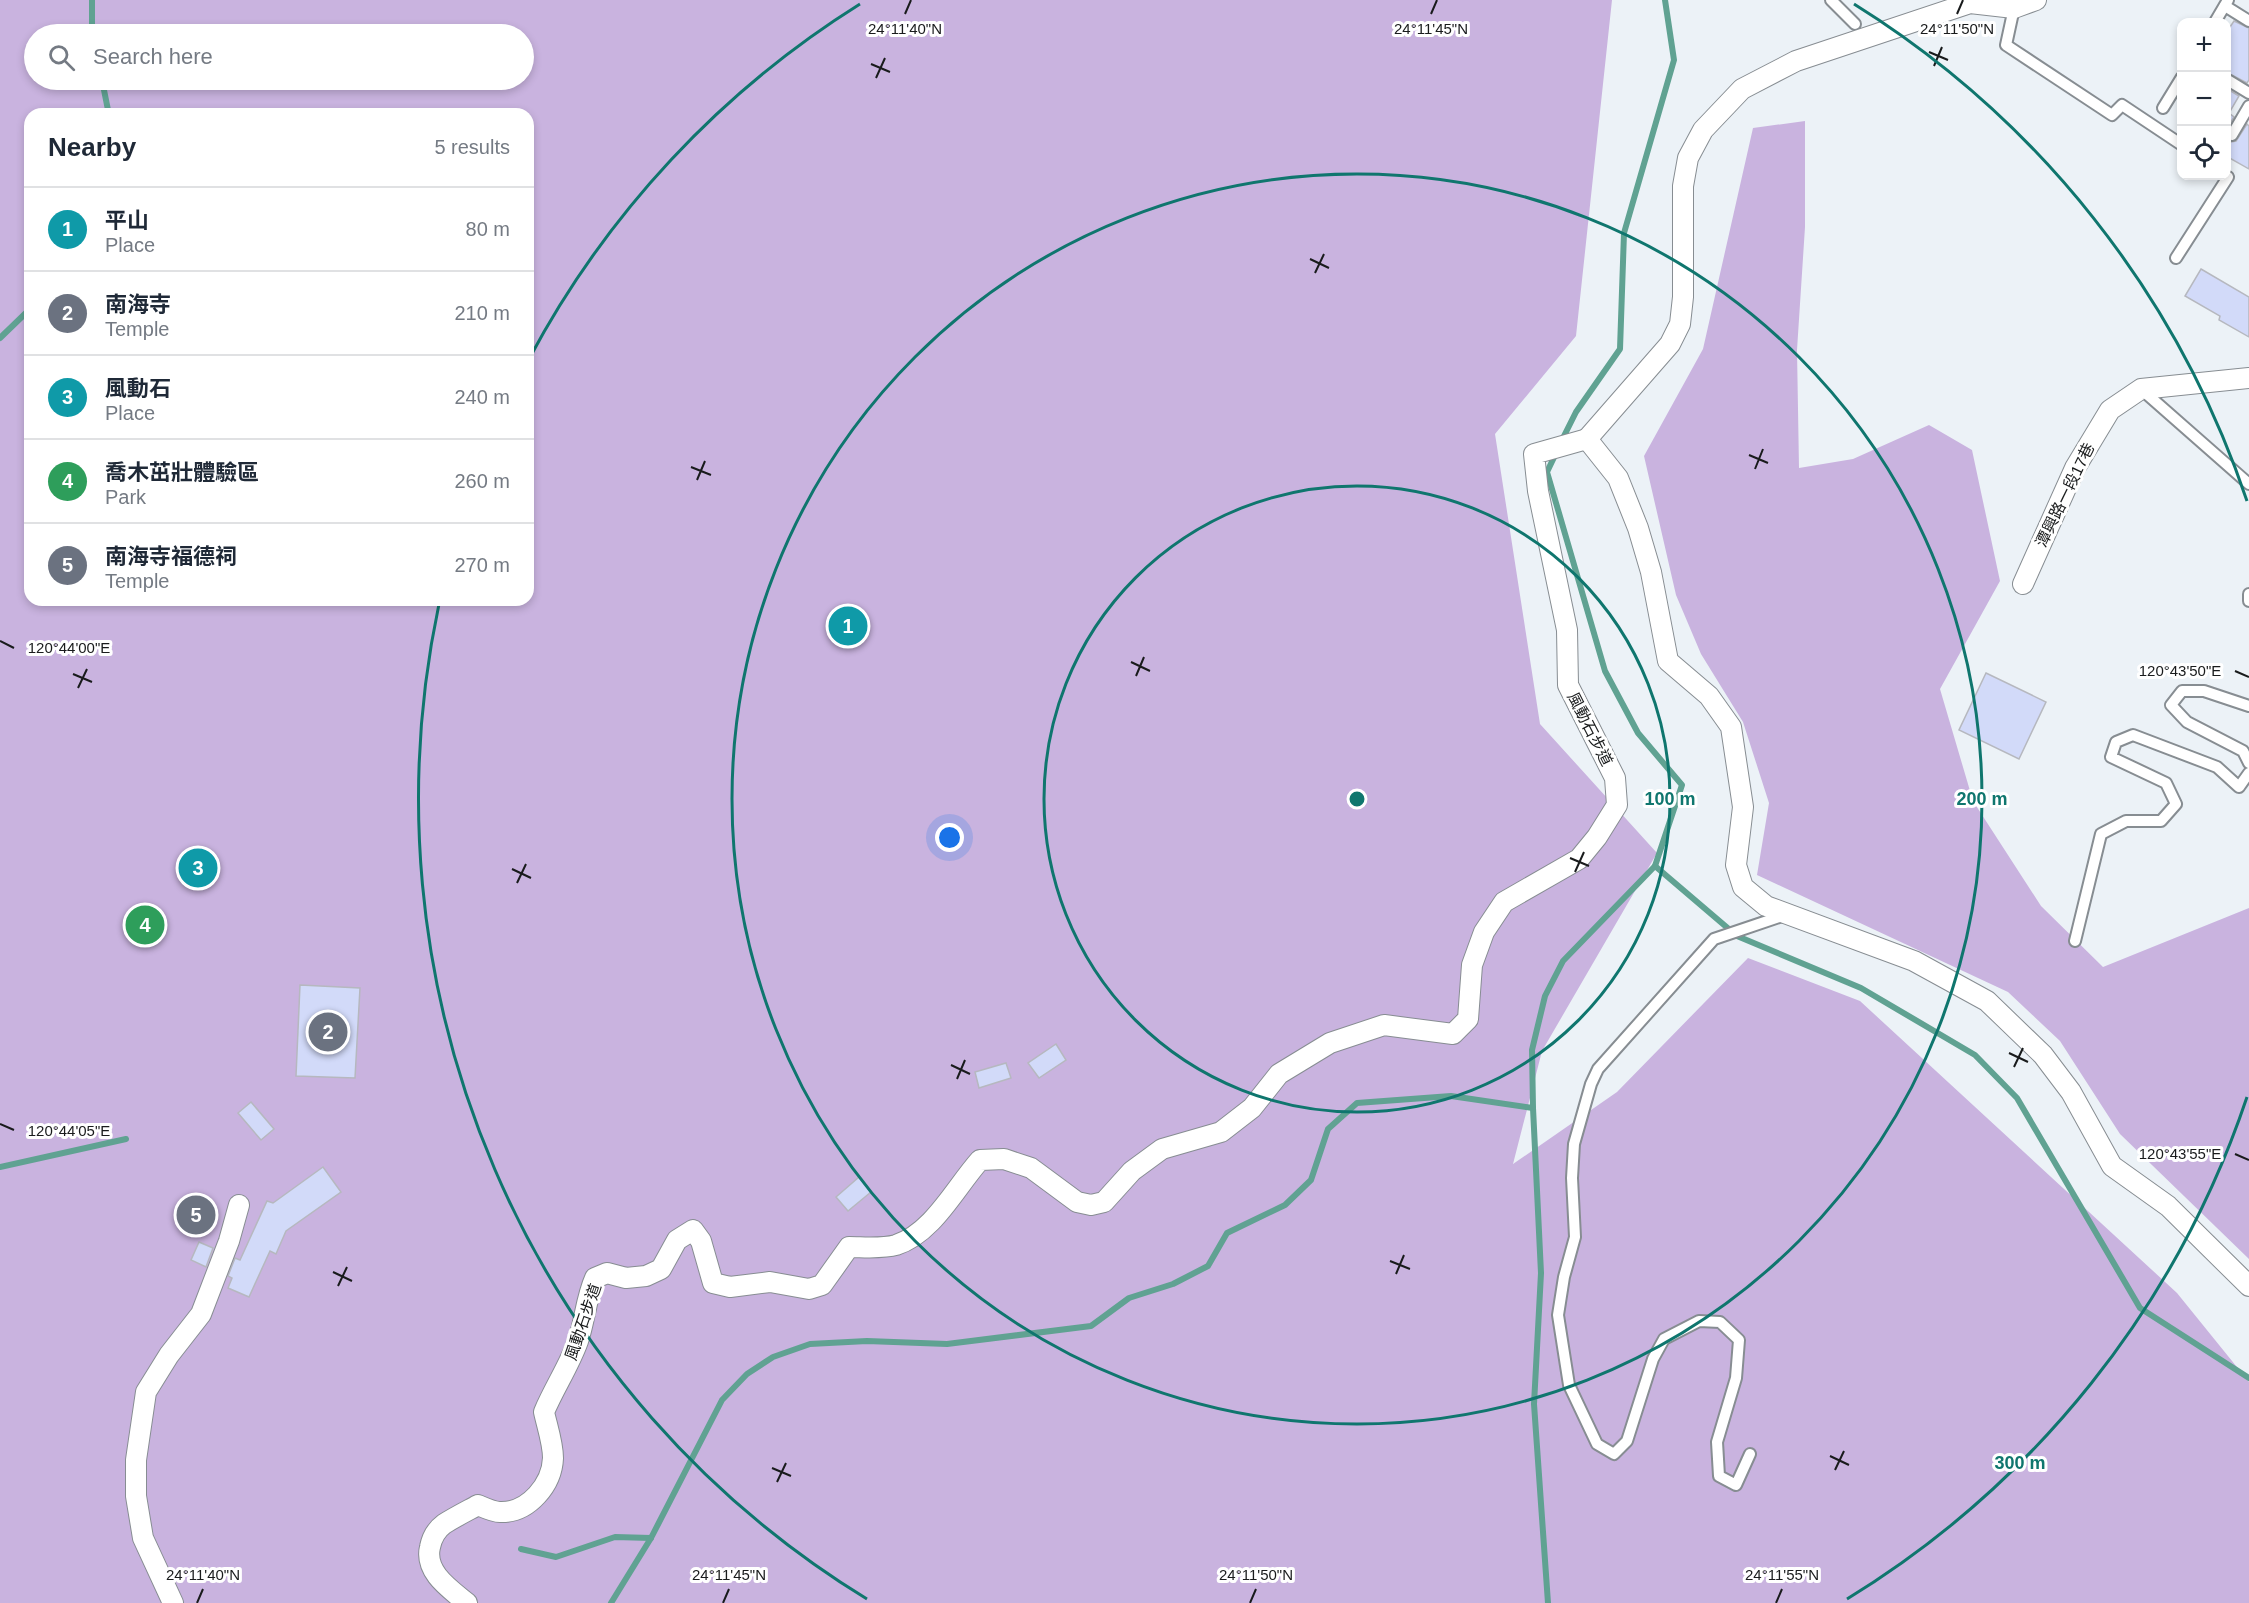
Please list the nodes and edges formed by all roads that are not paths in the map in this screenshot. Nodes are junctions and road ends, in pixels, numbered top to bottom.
1 (1832, 0) edge
2 (2036, 0) edge
3 (2227, 3) edge
4 (2014, 8) junction
5 (2218, 18) edge
6 (2249, 21) edge
7 (1855, 24) dead end
8 (2231, 82) edge
9 (2177, 84) edge
10 (2249, 93) edge
11 (2249, 106) edge
12 (2163, 108) dead end
13 (2232, 135) dead end
14 (2177, 142) edge
15 (2226, 180) edge
16 (2176, 258) dead end
17 (2249, 378) edge
18 (2141, 389) junction
19 (1587, 439) junction
20 (2249, 484) edge
21 (2023, 584) dead end
22 (2249, 594) edge
23 (2249, 602) edge
24 (2249, 706) edge
25 (2249, 763) edge
26 (2249, 773) edge
27 (1789, 914) junction
28 (2076, 941) dead end
29 (239, 1205) dead end
30 (2249, 1286) edge
31 (1750, 1454) dead end
32 (173, 1603) edge
33 (467, 1603) edge

1 - 7 lane
2 - 4 street
3 - 5 lane
3 - 6 lane
4 - 14 lane
4 - 19 street
8 - 10 lane
9 - 12 lane
11 - 13 lane
15 - 16 lane
17 - 18 street, 潭興路一段17巷
18 - 20 lane
18 - 21 street, 潭興路一段17巷
19 - 27 street
19 - 33 street, 風動石步道
22 - 23 lane
24 - 25 lane
26 - 28 lane
27 - 30 street
27 - 31 lane
29 - 32 street

